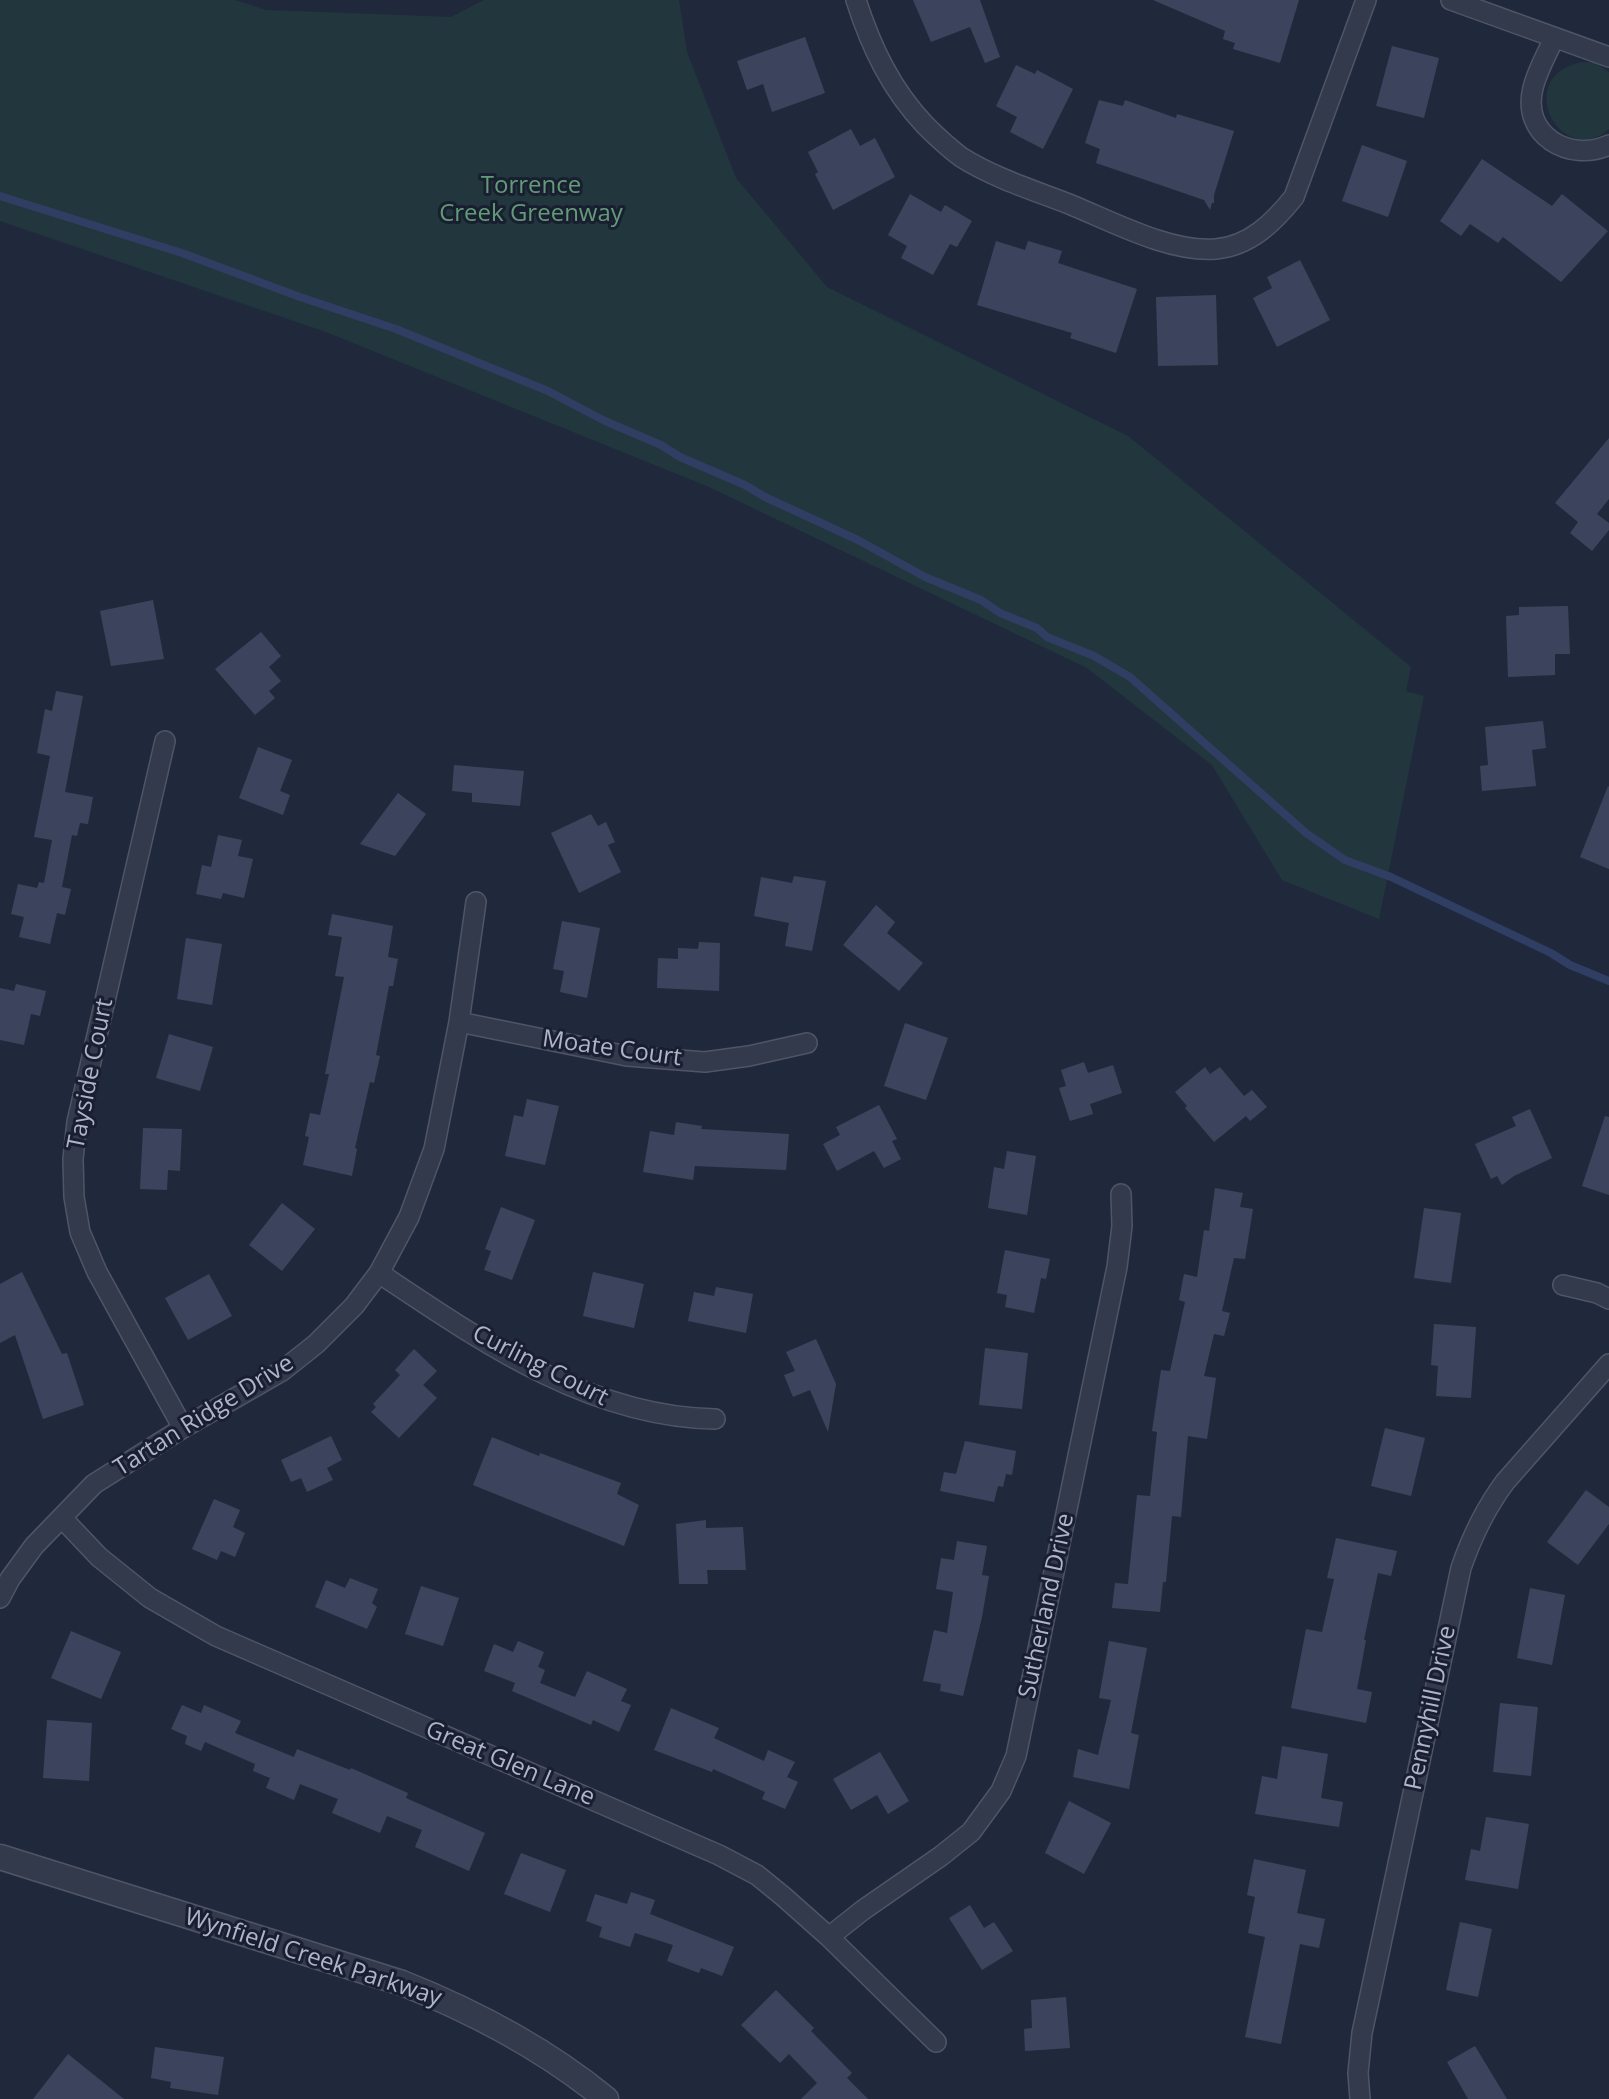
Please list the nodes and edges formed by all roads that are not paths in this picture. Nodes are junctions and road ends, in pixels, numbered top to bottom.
1 (856, 0) edge
2 (1366, 0) edge
3 (1451, 0) edge
4 (1554, 38) junction
5 (1609, 57) edge
6 (1609, 145) edge
7 (165, 741) dead end
8 (476, 902) dead end
9 (459, 1023) junction
10 (807, 1043) dead end
11 (1121, 1194) dead end
12 (379, 1273) junction
13 (1563, 1285) dead end
14 (1609, 1299) edge
15 (1609, 1364) edge
16 (715, 1419) dead end
17 (183, 1428) junction
18 (62, 1517) junction
19 (0, 1598) edge
20 (0, 1857) edge
21 (829, 1937) junction
22 (936, 2042) dead end
23 (606, 2099) edge
24 (1360, 2099) edge

1 - 2 street
3 - 4 street
4 - 5 street
4 - 6 street
7 - 17 street, Tayside Court
8 - 9 street, Tartan Ridge Drive
9 - 10 street, Moate Court
9 - 12 street, Tartan Ridge Drive
11 - 21 street, Sutherland Drive
12 - 16 street, Curling Court
12 - 17 street, Tartan Ridge Drive
13 - 14 street
15 - 24 street, Pennyhill Drive
17 - 18 street, Tartan Ridge Drive
18 - 19 street, Tartan Ridge Drive
18 - 21 street, Great Glen Lane
20 - 23 street, Wynfield Creek Parkway
21 - 22 street, Great Glen Lane

